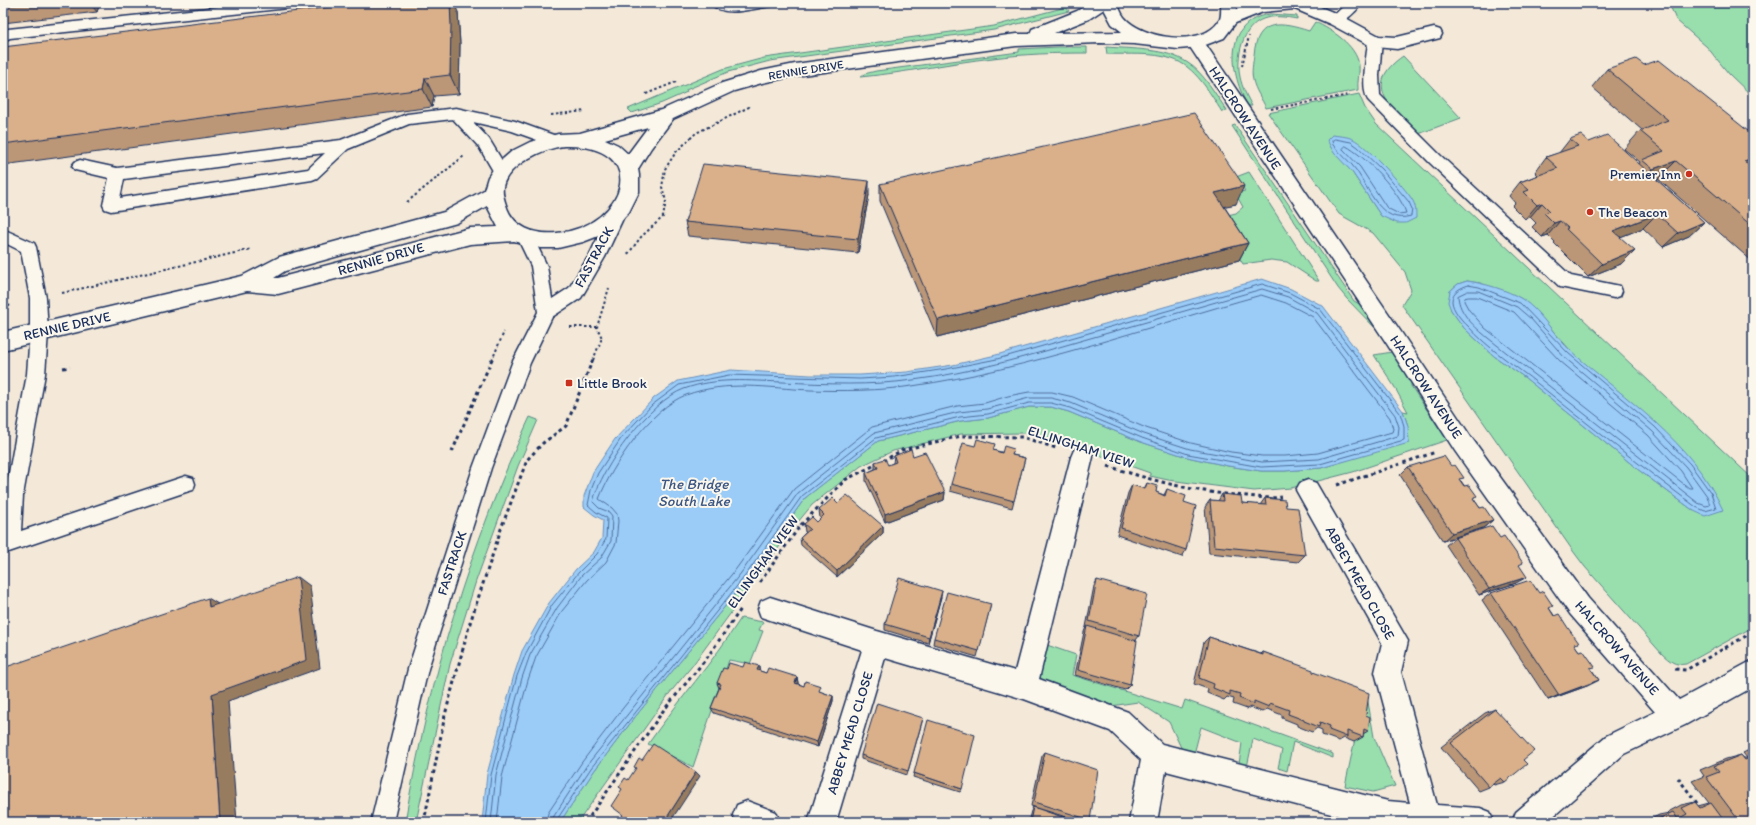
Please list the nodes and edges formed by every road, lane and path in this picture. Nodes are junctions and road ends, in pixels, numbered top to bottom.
1 (297, 3) edge
2 (718, 3) edge
3 (765, 3) edge
4 (1102, 3) edge
5 (1109, 3) edge
6 (1229, 3) edge
7 (1355, 3) edge
8 (1293, 4) edge
9 (1336, 20) junction
10 (1228, 21) junction
11 (1250, 34) dead end
12 (1434, 34) dead end
13 (3, 36) edge
14 (1016, 40) junction
15 (1152, 40) junction
16 (1376, 41) junction
17 (1196, 43) junction
18 (1244, 72) dead end
19 (1373, 90) junction
20 (754, 105) dead end
21 (1268, 109) dead end
22 (456, 114) junction
23 (667, 115) junction
24 (579, 139) junction
25 (554, 141) junction
26 (343, 145) junction
27 (80, 166) dead end
28 (629, 168) junction
29 (501, 172) junction
30 (117, 174) junction
31 (494, 193) junction
32 (618, 212) junction
33 (3, 235) edge
34 (521, 235) junction
35 (624, 259) dead end
36 (247, 283) junction
37 (610, 286) dead end
38 (1614, 291) dead end
39 (546, 312) junction
40 (569, 327) dead end
41 (597, 328) junction
42 (504, 332) dead end
43 (39, 333) junction
44 (3, 341) edge
45 (452, 452) dead end
46 (1082, 457) junction
47 (1148, 480) dead end
48 (186, 484) dead end
49 (1308, 490) dead end
50 (7, 544) edge
51 (755, 588) dead end
52 (745, 603) dead end
53 (770, 609) dead end
54 (1753, 632) edge
55 (877, 643) junction
56 (1674, 669) dead end
57 (1753, 673) edge
58 (1024, 686) junction
59 (1676, 716) junction
60 (1155, 755) junction
61 (1678, 778) dead end
62 (1702, 810) edge
63 (1387, 818) edge
64 (1427, 818) junction
65 (382, 822) edge
66 (424, 822) edge
67 (586, 822) edge
68 (822, 822) edge
69 (1143, 822) edge
70 (1480, 822) edge
71 (1526, 822) edge

1 - 13 lane
2 - 3 lane
4 - 14 street, RENNIE DRIVE
5 - 15 street, RENNIE DRIVE
6 - 10 street
7 - 9 lane
8 - 9 street
8 - 10 street
9 - 16 street
10 - 17 street, RENNIE DRIVE
11 - 18 path
12 - 16 street
14 - 15 street, RENNIE DRIVE
14 - 23 street, RENNIE DRIVE
15 - 17 street, RENNIE DRIVE
16 - 19 lane
17 - 59 street, HALCROW AVENUE
19 - 21 path
19 - 38 lane
20 - 35 path
22 - 25 lane
22 - 26 lane
22 - 29 lane
23 - 24 street
23 - 28 street, RENNIE DRIVE
24 - 25 street
24 - 28 street
25 - 29 street
26 - 30 lane
26 - 30 lane
27 - 30 lane
28 - 32 street, RENNIE DRIVE
29 - 31 street
31 - 34 street
31 - 36 street, RENNIE DRIVE
32 - 34 street, RENNIE DRIVE
32 - 39 lane, FASTRACK
33 - 43 lane
34 - 36 street, RENNIE DRIVE
34 - 39 lane
36 - 43 street, RENNIE DRIVE
37 - 41 path
39 - 65 lane, FASTRACK
40 - 41 path
41 - 66 path
42 - 45 path
43 - 44 street, RENNIE DRIVE
43 - 50 lane
46 - 47 path, ELLINGHAM VIEW
46 - 51 path, ELLINGHAM VIEW
46 - 58 street
48 - 50 lane
49 - 64 street, ABBEY MEAD CLOSE
52 - 67 path, ELLINGHAM VIEW
53 - 55 street
54 - 56 path
55 - 58 street
55 - 68 street, ABBEY MEAD CLOSE
57 - 59 street
58 - 60 street
59 - 71 street
60 - 63 street
60 - 69 street
61 - 62 path
63 - 64 street
64 - 70 street

